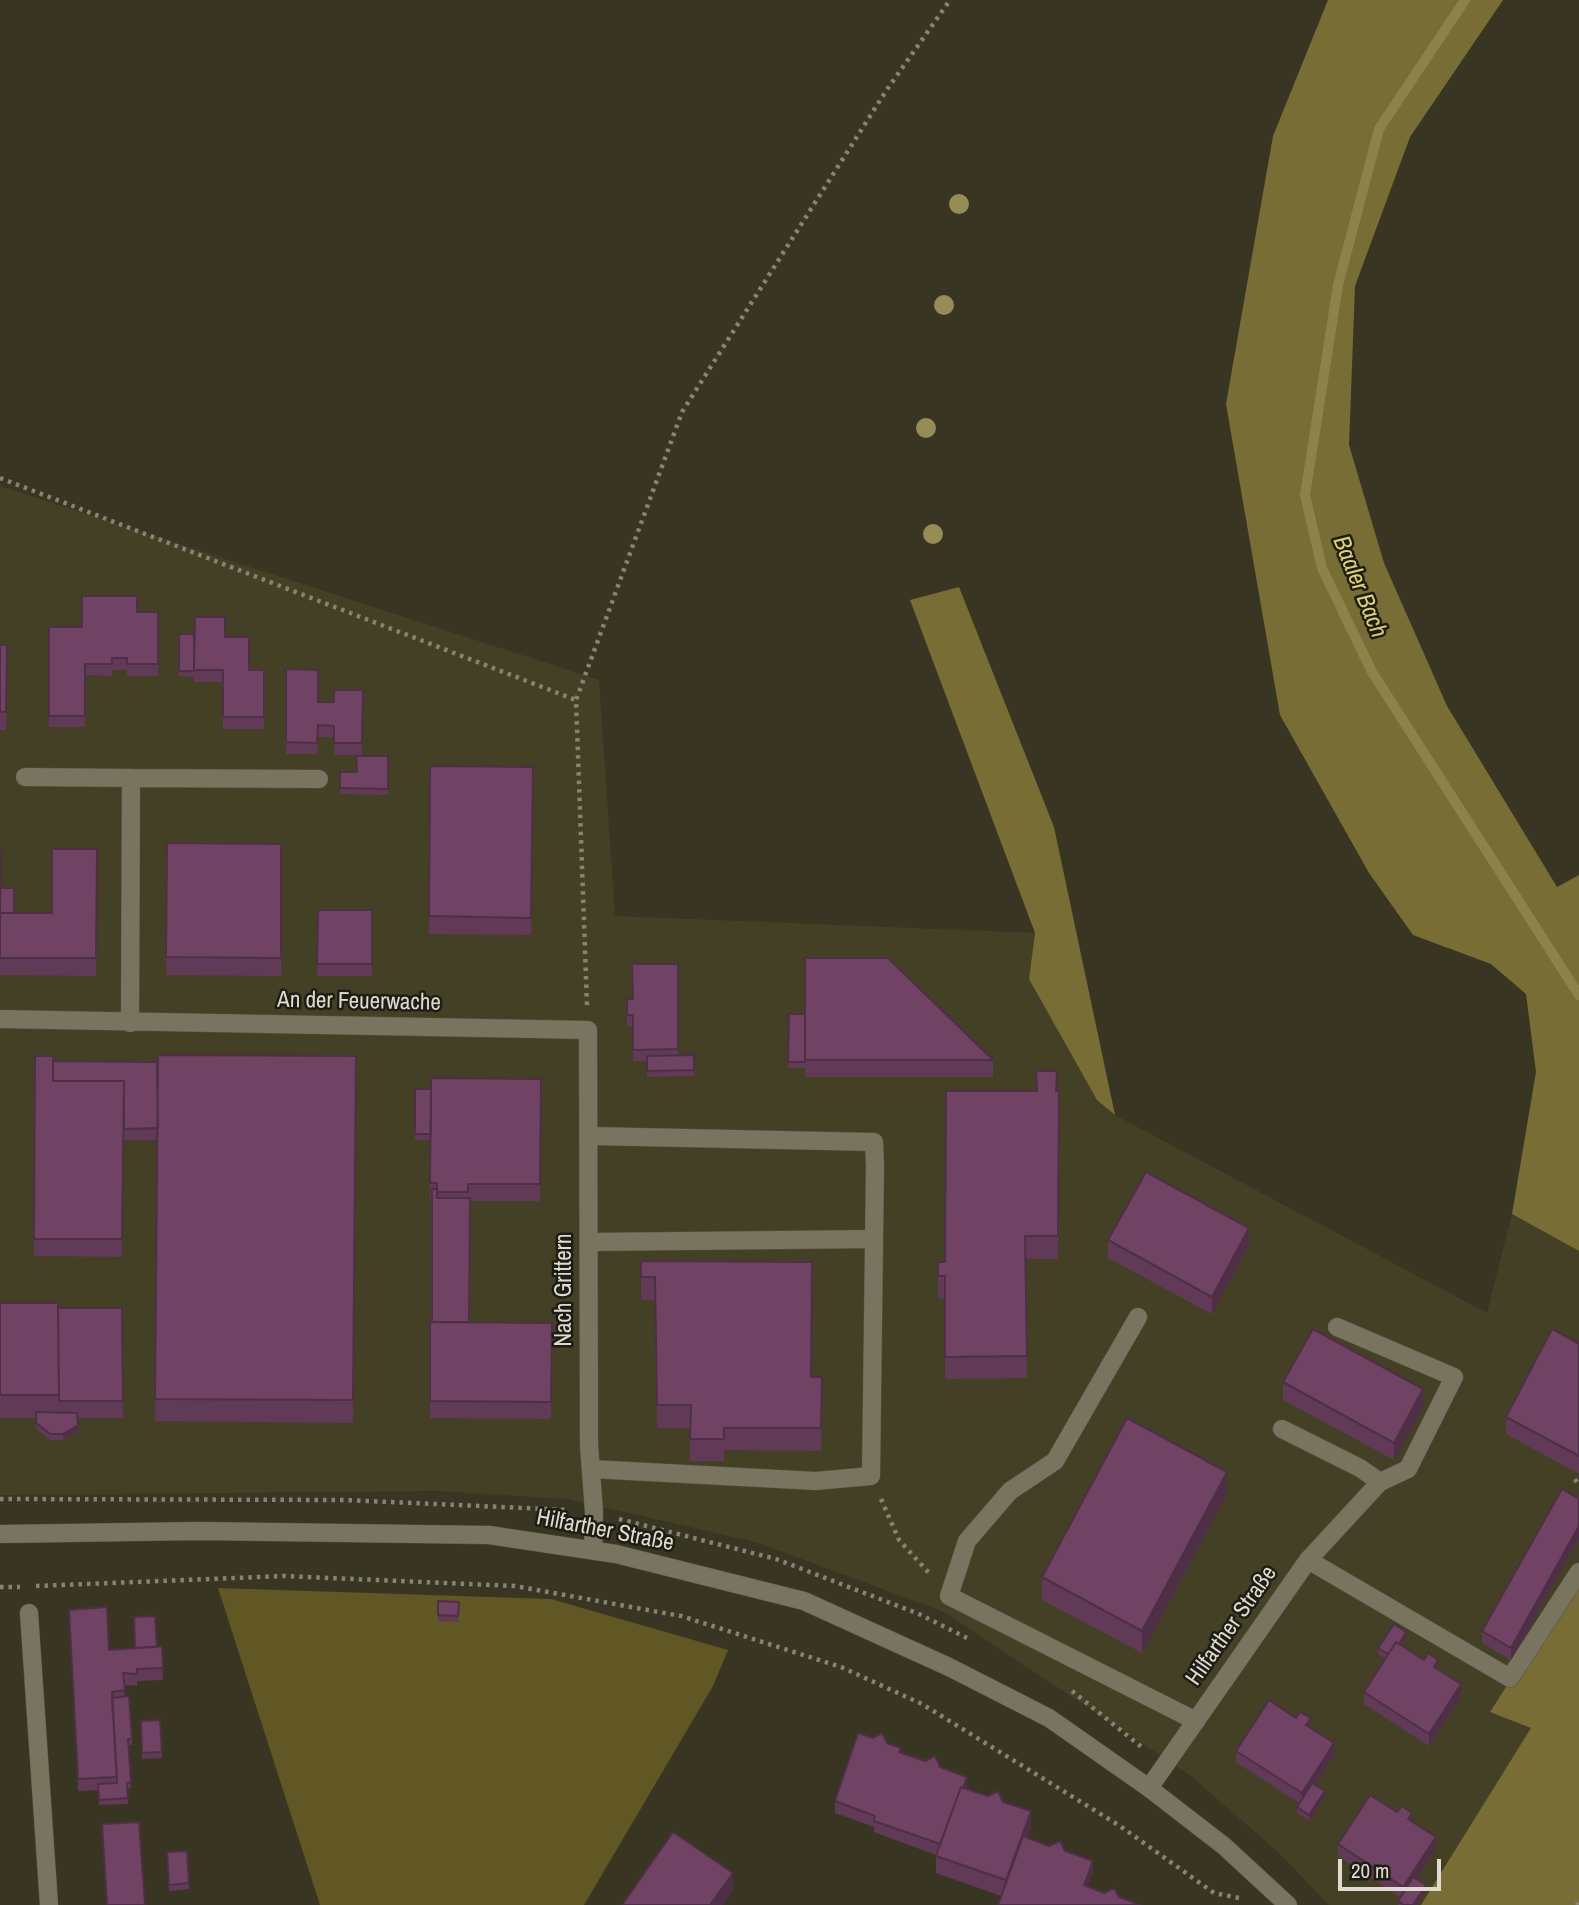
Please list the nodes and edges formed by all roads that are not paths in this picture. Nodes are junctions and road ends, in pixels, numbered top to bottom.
1 (25, 777) dead end
2 (131, 778) junction
3 (319, 779) dead end
4 (0, 1019) edge
5 (130, 1023) junction
6 (588, 1030) joint
7 (590, 1136) junction
8 (874, 1239) junction
9 (590, 1242) junction
10 (1138, 1317) dead end
11 (1337, 1327) dead end
12 (1282, 1429) dead end
13 (591, 1469) junction
14 (1380, 1482) junction
15 (0, 1534) edge
16 (593, 1550) junction
17 (1308, 1560) junction
18 (1579, 1572) edge
19 (29, 1613) dead end
20 (1196, 1721) junction
21 (1149, 1788) junction
22 (49, 1905) edge
23 (1288, 1905) edge

1 - 2 street
2 - 3 street
2 - 5 street
4 - 5 street, An der Feuerwache
5 - 6 street, An der Feuerwache
6 - 7 street, Nach Grittern
7 - 8 street
7 - 9 street, Nach Grittern
8 - 9 street
8 - 13 street
9 - 13 street, Nach Grittern
10 - 20 street, Hilfarther Straße
11 - 14 street, Hilfarther Straße
12 - 14 street
13 - 16 street, Nach Grittern
14 - 17 street, Hilfarther Straße
15 - 16 street, Hilfarther Straße
16 - 21 street, Hilfarther Straße
17 - 18 street
17 - 20 street, Hilfarther Straße
19 - 22 street
20 - 21 street, Hilfarther Straße
21 - 23 street, Hilfarther Straße

